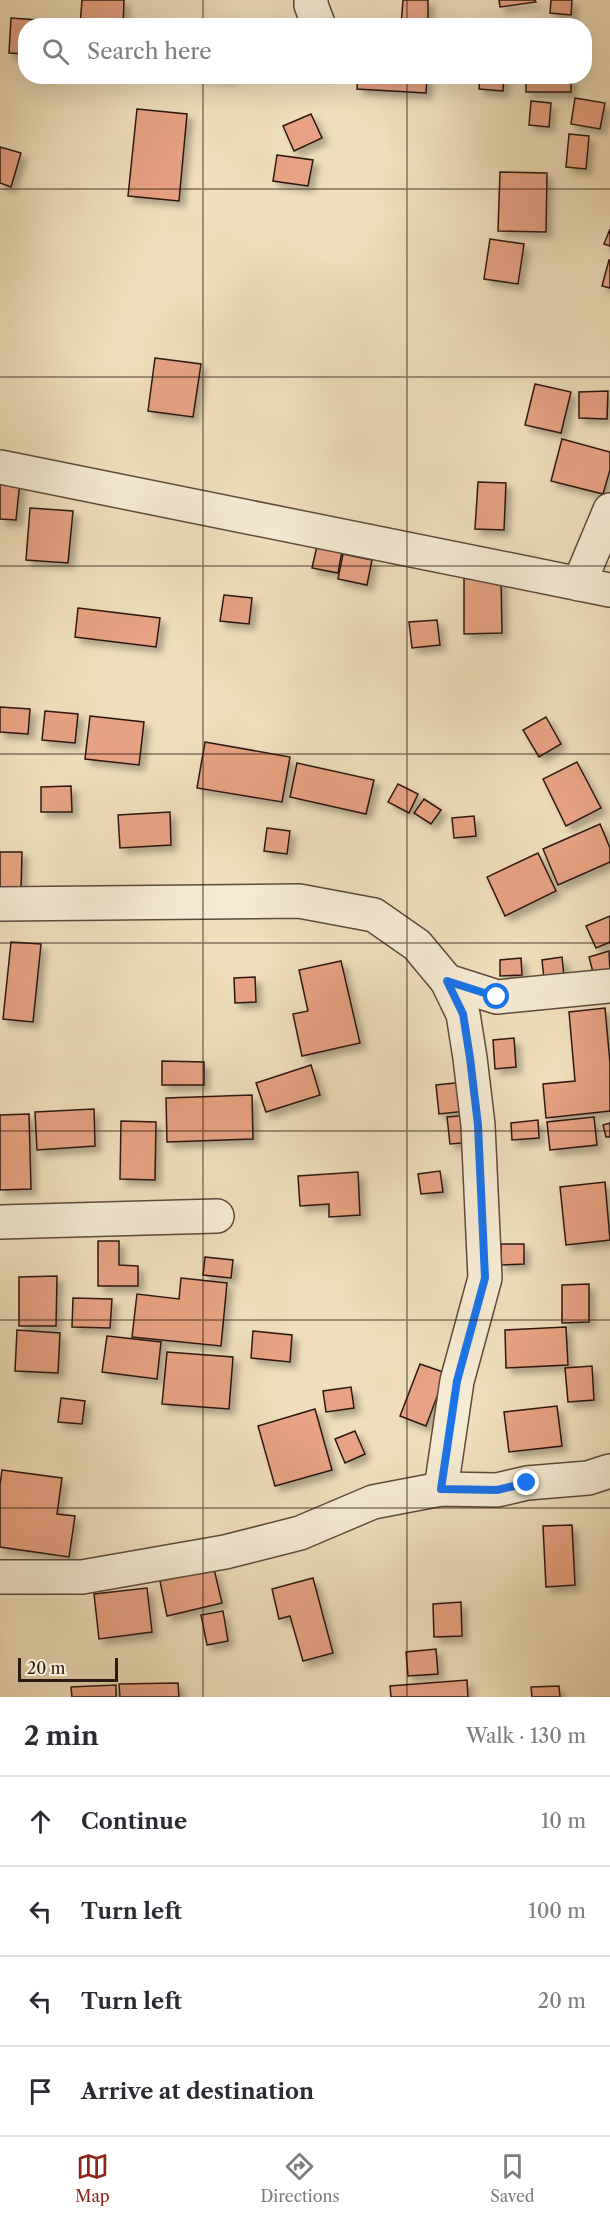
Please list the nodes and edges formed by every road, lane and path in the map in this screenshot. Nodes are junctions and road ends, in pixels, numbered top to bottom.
1 (311, 0) edge
2 (315, 18) edge
3 (0, 467) edge
4 (610, 510) edge
5 (595, 587) edge
6 (0, 904) edge
7 (447, 981) junction
8 (610, 986) edge
9 (217, 1216) dead end
10 (0, 1222) edge
11 (610, 1471) edge
12 (441, 1489) junction
13 (0, 1576) edge

1 - 2 street
3 - 5 street
4 - 5 street
6 - 7 street
7 - 8 street
7 - 12 street
9 - 10 street
11 - 12 street
12 - 13 street

